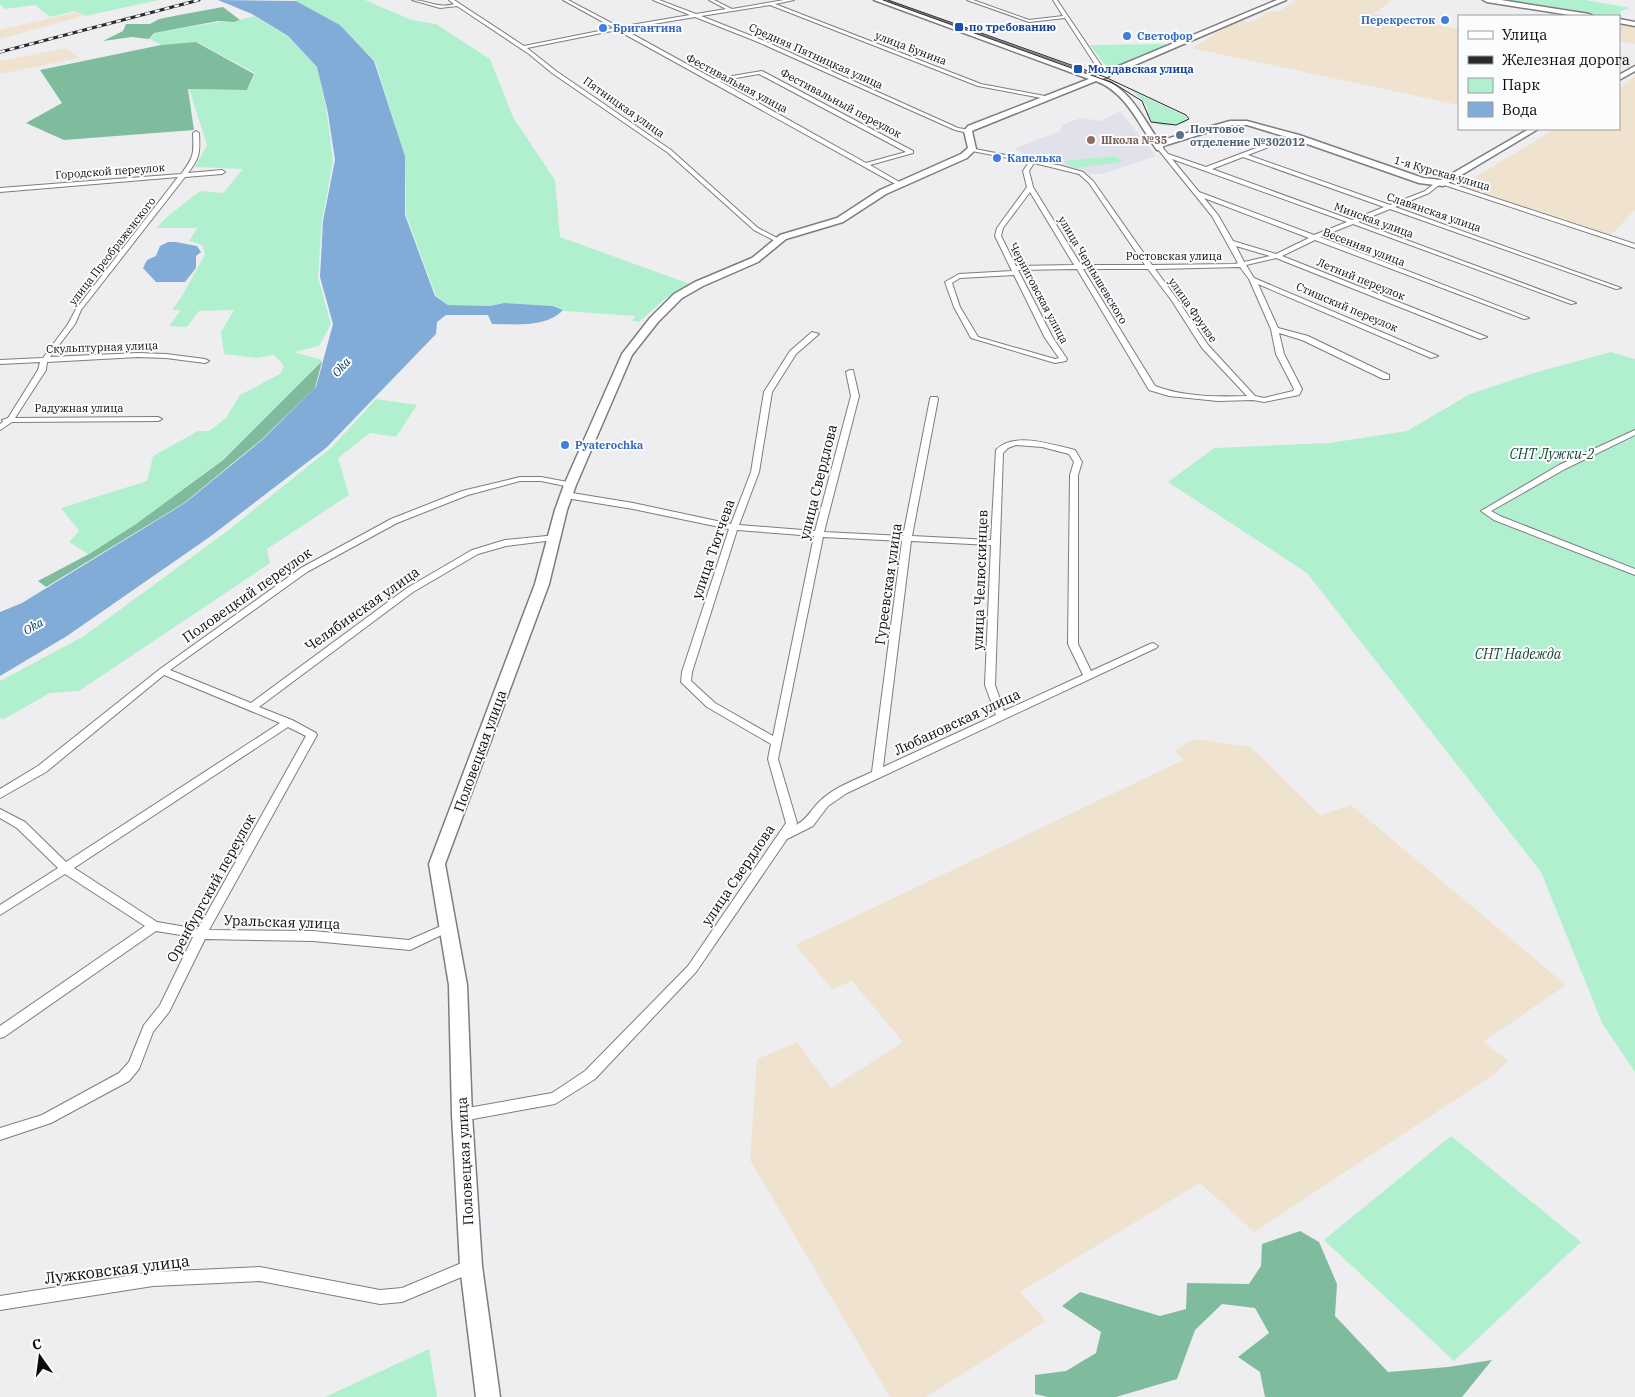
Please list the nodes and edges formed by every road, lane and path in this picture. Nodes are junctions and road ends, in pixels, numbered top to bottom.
1 (414, 0) edge
2 (565, 0) edge
3 (655, 0) edge
4 (711, 0) edge
5 (754, 0) edge
6 (792, 0) edge
7 (877, 0) edge
8 (969, 0) edge
9 (1054, 0) edge
10 (1283, 0) edge
11 (1487, 0) edge
12 (455, 2) edge
13 (768, 4) junction
14 (731, 10) junction
15 (1583, 15) edge
16 (695, 16) junction
17 (1066, 17) junction
18 (1620, 21) edge
19 (1635, 24) edge
20 (617, 29) junction
21 (522, 48) junction
22 (1635, 68) edge
23 (1100, 76) junction
24 (1620, 77) edge
25 (712, 81) junction
26 (1047, 97) junction
27 (1532, 130) edge
28 (968, 131) junction
29 (196, 133) dead end
30 (1277, 142) dead end
31 (1158, 146) junction
32 (972, 149) junction
33 (1243, 155) junction
34 (1168, 156) junction
35 (1032, 162) junction
36 (864, 165) junction
37 (1206, 169) junction
38 (222, 172) dead end
39 (183, 176) junction
40 (1440, 183) junction
41 (899, 184) junction
42 (1030, 187) junction
43 (0, 190) edge
44 (1196, 192) junction
45 (1389, 207) junction
46 (1352, 222) junction
47 (1313, 238) junction
48 (779, 241) junction
49 (1231, 242) junction
50 (1635, 246) edge
51 (1277, 256) junction
52 (1242, 264) junction
53 (1150, 267) junction
54 (1080, 268) junction
55 (1014, 271) junction
56 (1252, 279) junction
57 (1618, 288) dead end
58 (1573, 303) dead end
59 (1526, 318) dead end
60 (1275, 330) junction
61 (815, 334) dead end
62 (1483, 337) dead end
63 (1434, 356) dead end
64 (1063, 359) joint
65 (44, 361) junction
66 (205, 361) dead end
67 (0, 362) edge
68 (850, 372) dead end
69 (1386, 377) dead end
70 (934, 398) dead end
71 (1253, 398) junction
72 (158, 418) dead end
73 (0, 420) edge
74 (10, 420) junction
75 (0, 428) edge
76 (1635, 432) edge
77 (568, 490) junction
78 (734, 527) junction
79 (819, 534) junction
80 (554, 536) junction
81 (907, 539) junction
82 (995, 543) junction
83 (1635, 572) edge
84 (1153, 646) dead end
85 (163, 671) junction
86 (1088, 676) junction
87 (252, 707) junction
88 (1001, 716) junction
89 (288, 722) junction
90 (776, 742) junction
91 (877, 774) junction
92 (0, 794) edge
93 (0, 813) edge
94 (783, 836) junction
95 (65, 868) junction
96 (0, 911) edge
97 (154, 926) junction
98 (448, 927) junction
99 (201, 934) junction
100 (0, 1033) edge
101 (462, 1115) junction
102 (0, 1134) edge
103 (471, 1266) junction
104 (0, 1302) edge
105 (488, 1397) edge

1 - 12 street
2 - 20 street, Фестивальная улица
3 - 16 street, Средняя Пятницкая улица
4 - 14 street
5 - 13 street, улица Бунина
6 - 13 street
7 - 23 street
8 - 17 street
9 - 17 street
10 - 23 street
11 - 15 main road
12 - 21 street, Пятницкая улица
13 - 14 street
13 - 26 street, улица Бунина
14 - 16 street
16 - 20 street
16 - 28 street, Средняя Пятницкая улица
17 - 23 street
18 - 19 main road
20 - 21 street
20 - 25 street, Фестивальная улица
21 - 48 street, Пятницкая улица
22 - 24 street
23 - 26 street
23 - 31 street
25 - 36 street, Фестивальная улица
25 - 36 street, Фестивальный переулок
26 - 28 street
27 - 40 street, Ростовская улица
28 - 32 street
29 - 39 street, улица Преображенского
30 - 33 street
31 - 34 street
31 - 40 street, 1-я Курская улица
32 - 35 street, улица Фрунзе
32 - 41 street
33 - 37 street
33 - 45 street, Славянская улица
34 - 37 street, Минская улица
34 - 44 street
35 - 42 street
35 - 53 street, улица Фрунзе
36 - 41 street, Фестивальная улица
37 - 46 street, Минская улица
38 - 39 street, Городской переулок
39 - 43 street, Городской переулок
39 - 65 street, улица Преображенского
40 - 45 street, Ростовская улица
40 - 50 street, 1-я Курская улица
41 - 48 street
42 - 54 street, улица Чернышевского
42 - 55 street, Черниговская улица
44 - 47 street, Весенняя улица
44 - 49 street
45 - 46 street, Ростовская улица
45 - 57 street, Славянская улица
46 - 47 street, Ростовская улица
46 - 58 street, Минская улица
47 - 51 street, Ростовская улица
47 - 59 street, Весенняя улица
48 - 77 street, Половецкая улица
49 - 51 street, Летний переулок
49 - 52 street
51 - 52 street, Ростовская улица
51 - 62 street, Летний переулок
52 - 53 street, Ростовская улица
52 - 56 street
53 - 54 street, Ростовская улица
53 - 71 street, улица Фрунзе
54 - 55 street, Ростовская улица
54 - 71 street, улица Чернышевского
55 - 64 street, Черниговская улица
55 - 64 street, Ростовская улица
56 - 60 street
56 - 63 street, Стишский переулок
60 - 69 street
60 - 71 street
61 - 78 street, улица Тютчева
65 - 66 street, Скульптурная улица
65 - 67 street, Скульптурная улица
65 - 74 street, улица Преображенского
68 - 79 street, улица Свердлова
70 - 81 street, Гуреевская улица
72 - 74 street, Радужная улица
73 - 74 street, Радужная улица
74 - 75 street, улица Преображенского
76 - 83 street
77 - 78 street, Половецкий переулок
77 - 80 street, Половецкая улица
77 - 85 street, Половецкий переулок
78 - 79 street, Половецкий переулок
78 - 90 street, улица Тютчева
79 - 81 street, Половецкий переулок
79 - 90 street, улица Свердлова
80 - 87 street, Челябинская улица
80 - 98 street, Половецкая улица
81 - 82 street, Половецкий переулок
81 - 91 street, Гуреевская улица
82 - 86 street, улица Челюскинцев
82 - 88 street, улица Челюскинцев
84 - 86 street, Любановская улица
85 - 87 street, Оренбургский переулок
85 - 92 street, Половецкий переулок
86 - 88 street, Любановская улица
87 - 89 street, Оренбургский переулок
88 - 91 street, Любановская улица
89 - 95 street
89 - 99 street, Оренбургский переулок
90 - 94 street, улица Свердлова
91 - 94 street, Любановская улица
93 - 95 street, Уральская улица
94 - 101 street, улица Свердлова
95 - 96 street
95 - 97 street, Уральская улица
97 - 99 street, Уральская улица
97 - 100 street
98 - 99 street, Уральская улица
98 - 101 street, Половецкая улица
99 - 102 street, Оренбургский переулок
101 - 103 street, Половецкая улица
103 - 104 street, Лужковская улица
103 - 105 street, Половецкая улица

